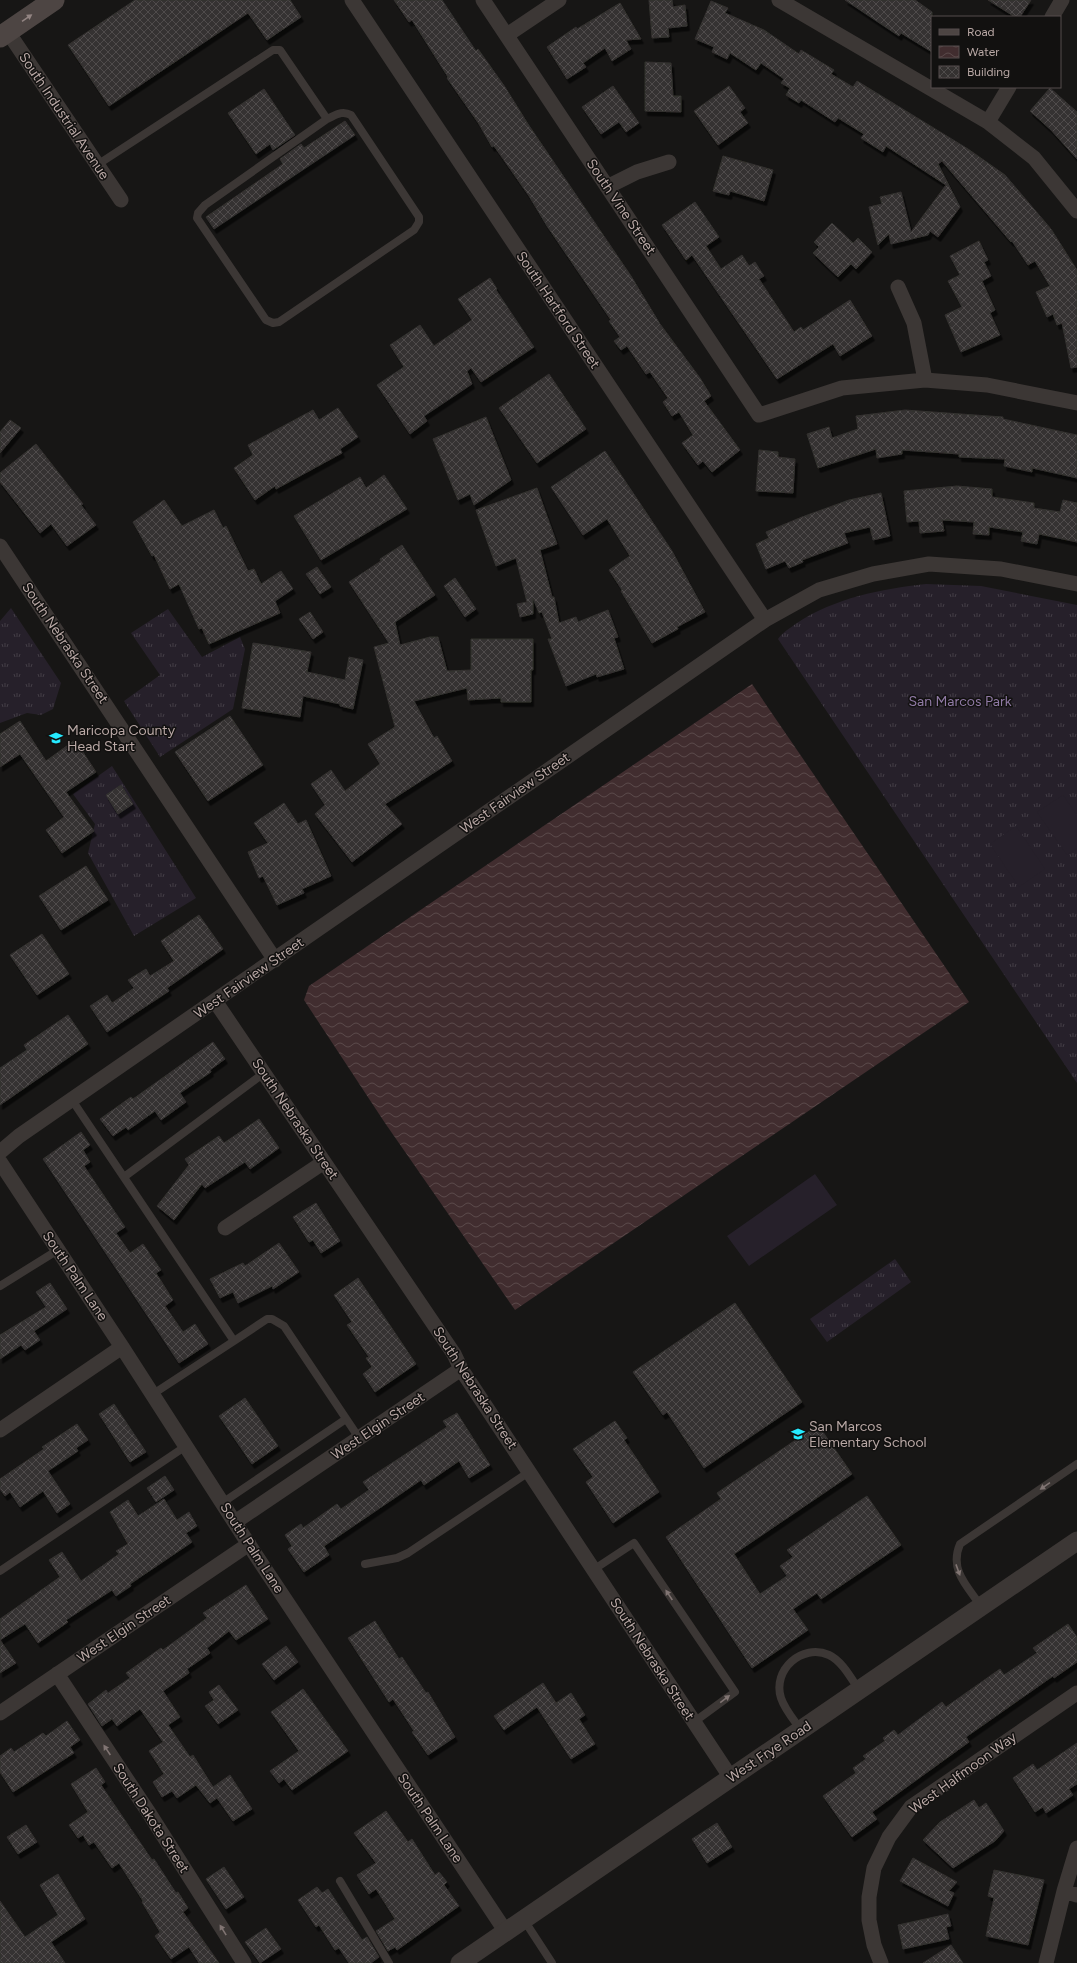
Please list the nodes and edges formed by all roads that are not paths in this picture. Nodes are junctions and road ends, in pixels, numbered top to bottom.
1 (54, 0) edge
2 (352, 0) edge
3 (483, 0) edge
4 (559, 0) edge
5 (779, 0) edge
6 (1062, 0) edge
7 (1053, 16) edge
8 (4, 34) edge
9 (507, 35) junction
10 (1008, 88) edge
11 (327, 119) junction
12 (988, 122) junction
13 (669, 162) dead end
14 (97, 165) junction
15 (607, 187) junction
16 (121, 200) dead end
17 (1077, 211) edge
18 (898, 287) dead end
19 (925, 380) junction
20 (1077, 403) edge
21 (0, 546) edge
22 (1077, 584) edge
23 (765, 620) junction
24 (275, 960) junction
25 (216, 1001) junction
26 (264, 1073) junction
27 (72, 1100) junction
28 (0, 1152) edge
29 (0, 1162) edge
30 (324, 1162) junction
31 (124, 1177) junction
32 (225, 1228) dead end
33 (58, 1250) junction
34 (0, 1286) edge
35 (234, 1341) junction
36 (122, 1347) junction
37 (461, 1369) junction
38 (153, 1394) junction
39 (346, 1419) junction
40 (0, 1430) edge
41 (359, 1438) junction
42 (186, 1446) junction
43 (1077, 1464) edge
44 (529, 1472) junction
45 (222, 1503) junction
46 (235, 1522) junction
47 (1077, 1541) edge
48 (249, 1544) junction
49 (365, 1564) dead end
50 (0, 1570) edge
51 (593, 1570) junction
52 (981, 1606) junction
53 (57, 1674) junction
54 (859, 1690) junction
55 (1077, 1693) edge
56 (0, 1713) edge
57 (694, 1722) junction
58 (801, 1730) junction
59 (731, 1778) junction
60 (1077, 1848) edge
61 (340, 1882) dead end
62 (1070, 1893) edge
63 (524, 1920) junction
64 (506, 1932) junction
65 (244, 1963) edge
66 (389, 1963) edge
67 (460, 1963) edge
68 (552, 1963) edge
69 (881, 1963) edge
70 (1046, 1963) edge

8 -> 1 main road
2 - 23 street, South Hartford Street
3 - 9 street, South Vine Street
4 - 9 street
5 - 12 street
6 - 7 street
8 - 14 street, South Industrial Avenue
9 - 15 street, South Vine Street
10 - 12 street
11 - 11 lane
11 - 14 lane
12 - 17 street
13 - 15 street
14 - 16 street, South Industrial Avenue
15 - 19 street, South Vine Street
18 - 19 street
19 - 20 street
21 - 24 street, South Nebraska Street
22 - 23 street, West Fairview Street
23 - 24 street, West Fairview Street
24 - 25 street, West Fairview Street
25 - 26 street, South Nebraska Street
25 - 27 street, West Fairview Street
26 - 30 street, South Nebraska Street
26 - 31 lane
27 - 28 street, West Fairview Street
27 - 31 lane
29 - 33 street, South Palm Lane
30 - 32 street
30 - 37 street, South Nebraska Street
31 - 35 lane
33 - 34 lane
33 - 36 street, South Palm Lane
35 - 38 lane
35 - 39 lane
36 - 38 street, South Palm Lane
36 - 40 street
37 - 41 street, West Elgin Street
37 - 44 street, South Nebraska Street
38 - 42 street, South Palm Lane
39 - 41 lane
39 - 45 lane
41 - 46 street, West Elgin Street
42 - 45 street, South Palm Lane
42 - 50 lane
43 -> 52 lane
44 - 49 lane
44 - 51 street, South Nebraska Street
45 - 46 street, South Palm Lane
46 - 48 street, South Palm Lane
47 - 52 street, West Frye Road
48 - 53 street, West Elgin Street
48 - 64 street, South Palm Lane
51 - 57 street, South Nebraska Street
57 -> 51 lane
52 - 54 street, West Frye Road
53 - 56 street, West Elgin Street
65 -> 53 street, South Dakota Street
54 - 58 street, West Frye Road
54 - 58 lane
55 - 69 street, West Halfmoon Way
57 - 59 street, South Nebraska Street
58 - 59 street, West Frye Road
59 - 63 street, West Frye Road
60 - 62 street
61 - 66 lane
62 - 70 street
63 - 64 street, West Frye Road
63 - 68 lane
64 - 67 street, West Frye Road

